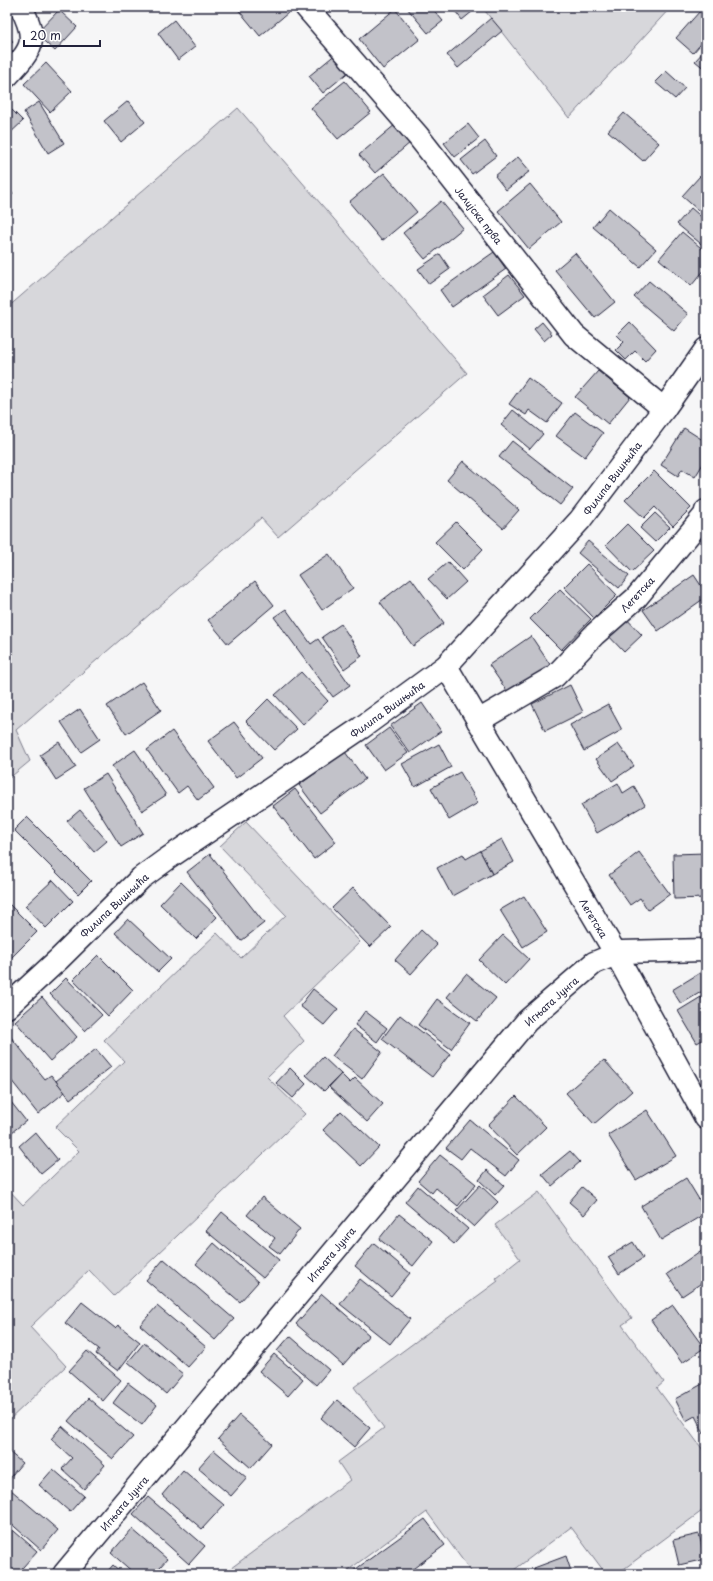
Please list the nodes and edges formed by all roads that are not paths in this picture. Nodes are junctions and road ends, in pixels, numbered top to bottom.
1 (21, 7) edge
2 (306, 7) edge
3 (7, 76) edge
4 (706, 349) edge
5 (664, 409) junction
6 (706, 511) edge
7 (446, 666) junction
8 (478, 721) junction
9 (706, 950) edge
10 (616, 954) junction
11 (7, 1007) edge
12 (706, 1118) edge
13 (64, 1574) edge

1 - 3 street
2 - 5 street, Јалијска прва
4 - 5 street, Филипа Вишњића
5 - 7 street, Филипа Вишњића
6 - 8 street, Легетска
7 - 8 street, Легетска
7 - 11 street, Филипа Вишњића
8 - 10 street, Легетска
9 - 10 street, Игњата Јунга
10 - 12 street, Легетска
10 - 13 street, Игњата Јунга

